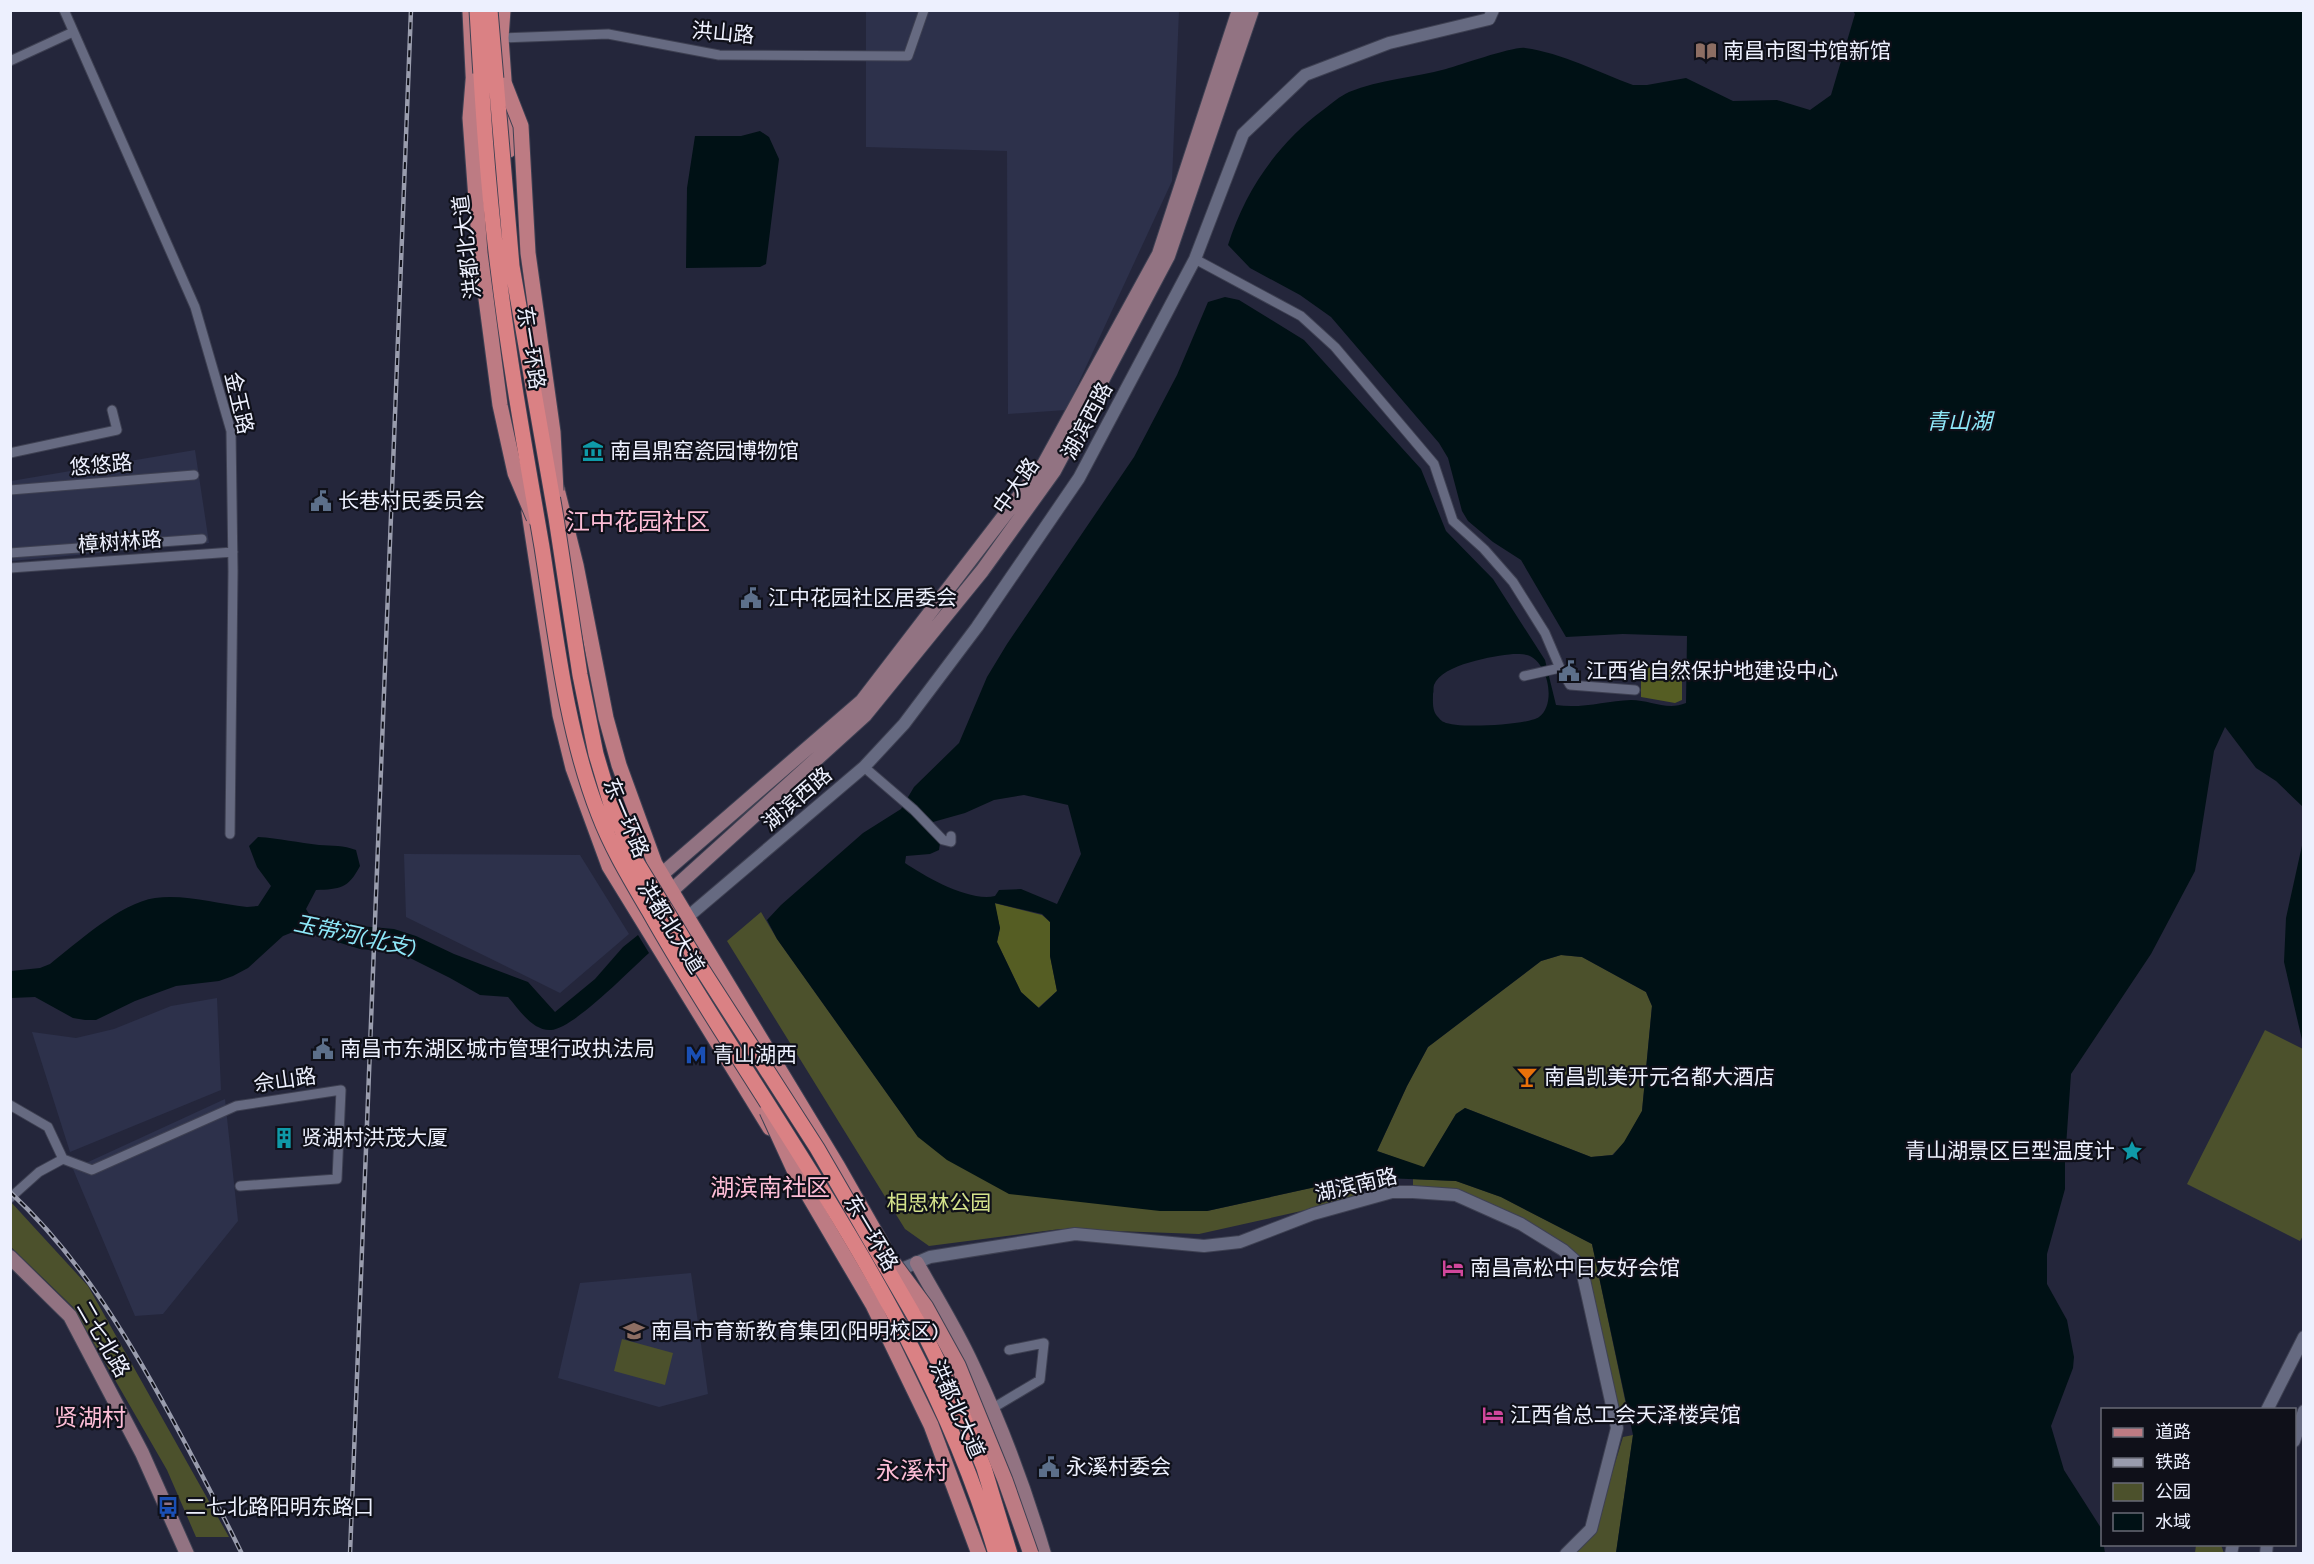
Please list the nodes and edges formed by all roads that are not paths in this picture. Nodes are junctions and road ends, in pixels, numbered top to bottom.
1 (64, 10) edge
2 (470, 10) edge
3 (477, 10) edge
4 (490, 10) edge
5 (502, 10) edge
6 (924, 10) edge
7 (1239, 10) edge
8 (1252, 10) edge
9 (1493, 10) edge
10 (73, 32) junction
11 (501, 38) junction
12 (10, 62) edge
13 (473, 81) junction
14 (505, 85) junction
15 (1195, 259) junction
16 (112, 410) dead end
17 (10, 453) edge
18 (194, 475) dead end
19 (10, 490) edge
20 (556, 518) junction
21 (539, 530) junction
22 (202, 539) dead end
23 (233, 552) junction
24 (10, 553) edge
25 (10, 568) edge
26 (1556, 669) junction
27 (1524, 676) dead end
28 (1635, 690) dead end
29 (864, 767) junction
30 (230, 834) dead end
31 (947, 838) dead end
32 (661, 875) junction
33 (670, 892) junction
34 (687, 919) junction
35 (656, 943) junction
36 (753, 1081) junction
37 (10, 1105) edge
38 (63, 1160) junction
39 (240, 1186) dead end
40 (10, 1198) edge
41 (852, 1207) junction
42 (10, 1257) edge
43 (917, 1263) junction
44 (897, 1271) junction
45 (2304, 1337) edge
46 (1009, 1350) dead end
47 (993, 1408) junction
48 (2268, 1408) edge
49 (2304, 1411) edge
50 (2296, 1438) edge
51 (187, 1554) edge
52 (979, 1554) edge
53 (986, 1554) edge
54 (996, 1554) edge
55 (1010, 1554) edge
56 (1024, 1554) edge
57 (1030, 1554) edge
58 (1044, 1554) edge
59 (1566, 1554) edge

1 - 10 street, 金玉路
2 - 13 main road, 洪都北大道
3 - 21 highway, 东一环路, bridge
4 - 20 highway, 东一环路, bridge
5 - 11 main road, 洪都北大道
6 - 11 street, 洪山路
7 - 32 main road, 中大路
8 - 33 main road, 中大路
9 - 15 street, 湖滨西路
10 - 12 street
10 - 23 street, 金玉路
11 - 14 main road, 洪都北大道
13 - 21 main road, bridge
13 - 35 main road, 洪都北大道
14 - 20 main road, bridge
14 - 32 main road, 洪都北大道
15 - 26 street
15 - 29 street, 湖滨西路
16 - 17 street
18 - 19 street, 悠悠路
20 - 41 highway, 东一环路, bridge
21 - 36 highway, 东一环路, bridge
22 - 24 street
23 - 25 street, 樟树林路
23 - 30 street, 金玉路
26 - 27 street
26 - 28 street
29 - 31 street
29 - 34 street, 湖滨西路
32 - 33 main road, 洪都北大道
33 - 34 main road, 洪都北大道
34 - 35 street, 湖滨西路
34 - 44 main road, 洪都北大道
35 - 53 main road, 洪都北大道
36 - 52 main road, bridge
36 - 54 highway, 东一环路, bridge
37 - 38 street
38 - 39 street, 佘山路
38 - 40 street
41 - 55 highway, 东一环路, bridge
41 - 57 main road, bridge
42 - 51 main road, 二七北路
43 - 44 street, 湖滨南路
43 - 47 main road
43 - 59 street, 湖滨南路
44 - 56 main road, 洪都北大道
45 - 48 street
46 - 47 street
47 - 58 main road
49 - 50 street

